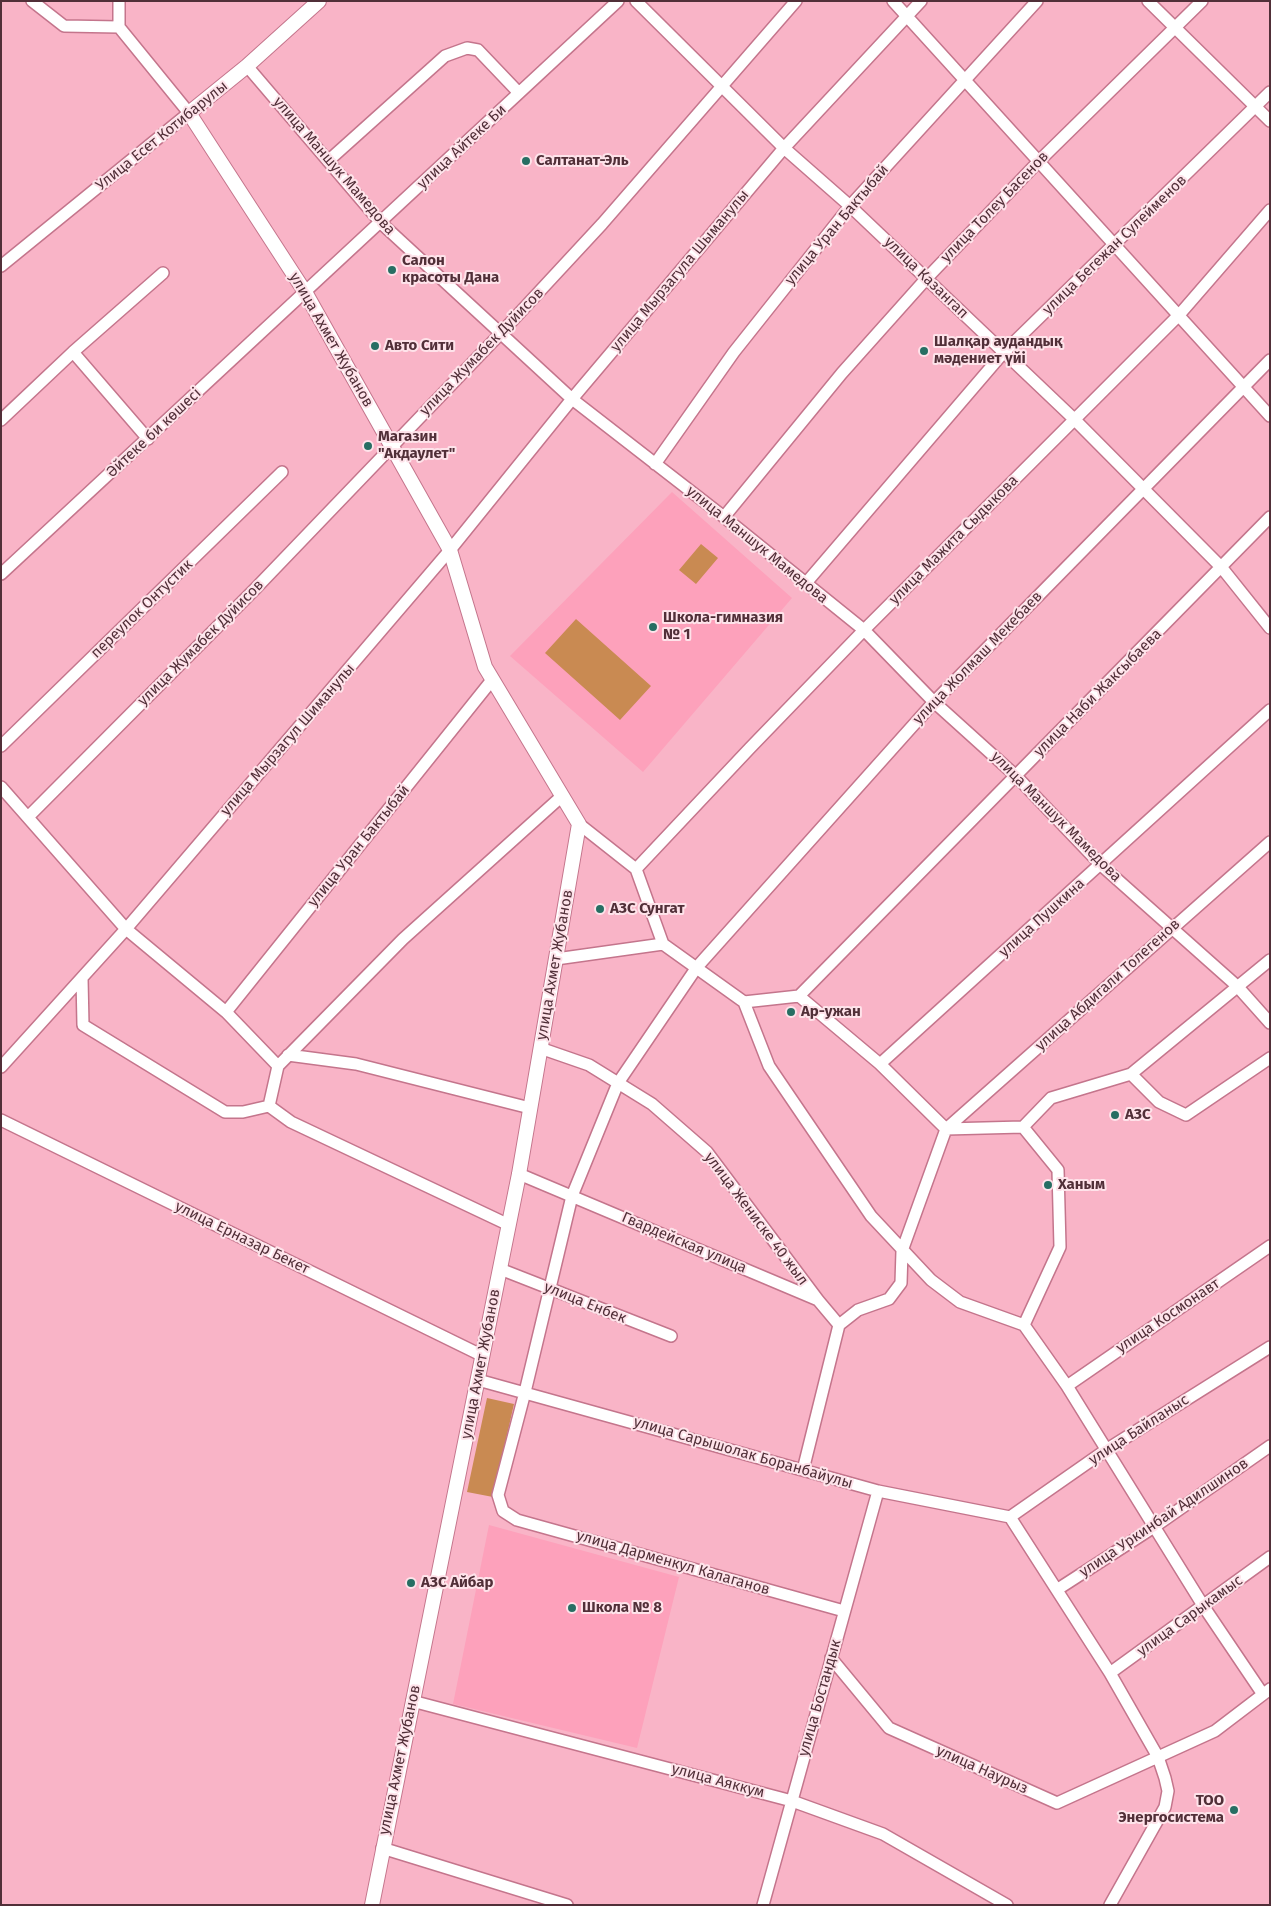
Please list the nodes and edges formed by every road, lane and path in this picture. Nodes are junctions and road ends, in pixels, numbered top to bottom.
1 (32, 1) edge
2 (119, 1) edge
3 (319, 1) edge
4 (618, 1) edge
5 (636, 1) edge
6 (796, 1) edge
7 (893, 1) edge
8 (921, 1) edge
9 (1037, 1) edge
10 (1148, 1) edge
11 (1202, 1) edge
12 (906, 17) junction
13 (119, 28) junction
14 (1176, 28) junction
15 (247, 66) junction
16 (963, 82) junction
17 (721, 86) junction
18 (1270, 92) edge
19 (519, 94) junction
20 (1256, 108) junction
21 (190, 113) junction
22 (1270, 122) edge
23 (784, 148) junction
24 (328, 161) junction
25 (1038, 162) junction
26 (850, 206) junction
27 (1270, 210) edge
28 (381, 223) junction
29 (1115, 246) junction
30 (1, 266) edge
31 (163, 273) dead end
32 (926, 279) junction
33 (306, 292) junction
34 (1179, 315) junction
35 (500, 334) junction
36 (73, 352) junction
37 (1004, 352) junction
38 (1270, 360) edge
39 (1244, 389) junction
40 (572, 400) junction
41 (1270, 416) edge
42 (1074, 419) junction
43 (1, 420) edge
44 (148, 439) junction
45 (392, 446) junction
46 (655, 464) junction
47 (282, 472) dead end
48 (1143, 488) junction
49 (724, 517) junction
50 (1270, 517) edge
51 (450, 550) junction
52 (1222, 568) junction
53 (1, 574) edge
54 (806, 583) junction
55 (1270, 628) edge
56 (864, 630) junction
57 (492, 680) junction
58 (934, 702) junction
59 (1270, 710) edge
60 (1, 746) edge
61 (1016, 776) junction
62 (1, 787) edge
63 (562, 796) junction
64 (28, 817) junction
65 (579, 824) junction
66 (1270, 842) edge
67 (1101, 865) junction
68 (636, 869) junction
69 (1173, 927) junction
70 (126, 929) junction
71 (663, 944) junction
72 (556, 959) junction
73 (1270, 960) edge
74 (698, 967) junction
75 (82, 978) junction
76 (1237, 986) junction
77 (799, 996) junction
78 (744, 1002) junction
79 (226, 1012) junction
80 (1270, 1023) edge
81 (540, 1048) junction
82 (288, 1055) junction
83 (1270, 1058) edge
84 (880, 1064) junction
85 (278, 1066) junction
86 (1, 1067) edge
87 (1131, 1074) junction
88 (618, 1083) junction
89 (269, 1106) junction
90 (530, 1108) junction
91 (1, 1120) edge
92 (1023, 1127) junction
93 (946, 1129) junction
94 (519, 1174) junction
95 (572, 1196) junction
96 (509, 1225) junction
97 (1270, 1246) edge
98 (902, 1250) junction
99 (500, 1269) junction
100 (550, 1288) junction
101 (818, 1300) junction
102 (839, 1325) junction
103 (1024, 1325) junction
104 (671, 1336) dead end
105 (1270, 1347) edge
106 (483, 1356) junction
107 (478, 1380) junction
108 (1066, 1386) junction
109 (525, 1392) junction
110 (1270, 1446) edge
111 (1106, 1450) junction
112 (803, 1470) junction
113 (878, 1491) junction
114 (502, 1512) joint
115 (1010, 1517) junction
116 (1154, 1527) junction
117 (1270, 1557) edge
118 (1058, 1589) junction
119 (1204, 1607) junction
120 (844, 1611) junction
121 (831, 1658) junction
122 (1110, 1673) junction
123 (1266, 1691) edge
124 (412, 1701) junction
125 (1158, 1757) junction
126 (792, 1801) junction
127 (382, 1848) junction
128 (372, 1905) edge
129 (567, 1905) edge
130 (763, 1905) edge
131 (1007, 1905) edge
132 (1110, 1905) edge

1 - 13 street
2 - 13 street
3 - 15 main road, Улица Есет Котибарулы
4 - 19 street, улица Айтеке Би
5 - 17 street, улица Казангап
6 - 17 street, улица Жумабек Дуйисов
7 - 12 street
8 - 12 street, улица Мырзагула Шыманулы
9 - 16 street, улица Уран Бактыбай
10 - 14 street
11 - 14 street, улица Толеу Басенов
12 - 16 street
12 - 23 street, улица Мырзагула Шыманулы
13 - 21 street
14 - 20 street
14 - 25 street, улица Толеу Басенов
15 - 21 main road, Улица Есет Котибарулы
15 - 24 street, улица Маншук Мамедова
16 - 25 street
16 - 26 street, улица Уран Бактыбай
17 - 23 street, улица Казангап
17 - 35 street, улица Жумабек Дуйисов
18 - 20 street, улица Бегежан Сулейменов
19 - 24 street
19 - 28 street, улица Айтеке Би
20 - 22 street
20 - 29 street, улица Бегежан Сулейменов
21 - 30 street, Улица Есет Котибарулы
21 - 33 main road, улица Ахмет Жубанов
23 - 26 street, улица Казангап
23 - 40 street, улица Мырзагула Шыманулы
24 - 28 street, улица Маншук Мамедова
25 - 29 street
25 - 32 street, улица Толеу Басенов
26 - 32 street, улица Казангап
26 - 46 street, улица Уран Бактыбай
27 - 34 street, улица Мажита Сыдыкова
28 - 33 street, улица Айтеке Би
28 - 35 street, улица Маншук Мамедова
29 - 34 street
29 - 37 street, улица Бегежан Сулейменов
31 - 36 street
32 - 37 street, улица Казангап
32 - 49 street, улица Толеу Басенов
33 - 44 street, Әйтеке би көшесі
33 - 45 main road, улица Ахмет Жубанов
34 - 39 street
34 - 42 street, улица Мажита Сыдыкова
35 - 40 street, улица Маншук Мамедова
35 - 45 street, улица Жумабек Дуйисов
36 - 43 street
36 - 44 street
37 - 42 street, улица Казангап
37 - 54 street, улица Бегежан Сулейменов
38 - 39 street, улица Жолмаш Мекебаев
39 - 41 street
39 - 48 street, улица Жолмаш Мекебаев
40 - 46 street, улица Маншук Мамедова
40 - 51 street, улица Мырзагула Шыманулы
42 - 48 street, улица Казангап
42 - 56 street, улица Мажита Сыдыкова
44 - 53 street, Әйтеке би көшесі
45 - 51 main road, улица Ахмет Жубанов
45 - 64 street, улица Жумабек Дуйисов
46 - 49 street, улица Маншук Мамедова
47 - 60 street, переулок Онтустик
48 - 52 street, улица Казангап
48 - 58 street, улица Жолмаш Мекебаев
49 - 54 street, улица Маншук Мамедова
50 - 52 street, улица Наби Жаксыбаева
51 - 57 main road, улица Ахмет Жубанов
51 - 70 street, улица Мырзагул Шиманулы
52 - 55 street, улица Казангап
52 - 61 street, улица Наби Жаксыбаева
54 - 56 street, улица Маншук Мамедова
56 - 58 street, улица Маншук Мамедова
56 - 68 street, улица Мажита Сыдыкова
57 - 63 main road, улица Ахмет Жубанов
57 - 79 street, улица Уран Бактыбай
58 - 61 street, улица Маншук Мамедова
58 - 74 street, улица Жолмаш Мекебаев
59 - 67 street, улица Пушкина
61 - 67 street, улица Маншук Мамедова
61 - 77 street, улица Наби Жаксыбаева
62 - 64 street
63 - 65 main road, улица Ахмет Жубанов
63 - 82 street
64 - 70 street
65 - 68 street
65 - 72 main road, улица Ахмет Жубанов
66 - 69 street, улица Абдигали Толегенов
67 - 69 street, улица Маншук Мамедова
67 - 84 street, улица Пушкина
68 - 71 street
69 - 76 street, улица Маншук Мамедова
69 - 93 street, улица Абдигали Толегенов
70 - 75 street
70 - 79 street
71 - 72 street
71 - 74 street
72 - 81 main road, улица Ахмет Жубанов
73 - 76 street
74 - 78 street
74 - 88 street, улица Жолмаш Мекебаев
75 - 86 street
75 - 89 street
76 - 80 street, улица Маншук Мамедова
76 - 87 street
77 - 78 street
77 - 84 street
78 - 98 street
79 - 85 street
81 - 88 street, улица Жениске 40 жыл
81 - 90 main road, улица Ахмет Жубанов
82 - 85 street
82 - 90 street
83 - 87 street
84 - 93 street
85 - 89 street
87 - 92 street
88 - 95 street, улица Жолмаш Мекебаев
88 - 101 street, улица Жениске 40 жыл
89 - 96 street
90 - 94 main road, улица Ахмет Жубанов
91 - 106 street, улица Ерназар Бекет
92 - 93 street
92 - 103 street
93 - 98 street
94 - 95 street, Гвардейская улица
94 - 96 main road, улица Ахмет Жубанов
95 - 100 street, улица Жолмаш Мекебаев
95 - 101 street, Гвардейская улица
96 - 99 main road, улица Ахмет Жубанов
97 - 108 street, улица Космонавт
98 - 102 street
98 - 103 street
99 - 100 street, улица Енбек
99 - 106 main road, улица Ахмет Жубанов
100 - 104 street, улица Енбек
100 - 109 street, улица Жолмаш Мекебаев
101 - 102 street, Гвардейская улица
102 - 112 street
103 - 108 street
105 - 111 street, улица Байланыс
106 - 107 main road, улица Ахмет Жубанов
107 - 109 street, улица Сарышолак Боранбайулы
107 - 124 main road, улица Ахмет Жубанов
108 - 111 street
109 - 112 street, улица Сарышолак Боранбайулы
109 - 114 street, улица Жолмаш Мекебаев
110 - 116 street, улица Уркинбай Адилшинов
111 - 115 street, улица Байланыс
111 - 116 street
112 - 113 street, улица Сарышолак Боранбайулы
113 - 115 street, улица Сарышолак Боранбайулы
113 - 120 street, улица Бостандык
114 - 120 street, улица Дарменкул Калаганов
115 - 118 street
116 - 118 street, улица Уркинбай Адилшинов
116 - 119 street
117 - 119 street, улица Сарыкамыс
118 - 122 street
119 - 122 street, улица Сарыкамыс
119 - 123 street
120 - 121 street, улица Бостандык
121 - 125 street, улица Наурыз
121 - 126 street, улица Бостандык
122 - 125 street
123 - 125 street, улица Наурыз
124 - 126 street, улица Аяккум
124 - 127 main road, улица Ахмет Жубанов
125 - 132 street
126 - 130 street, улица Бостандык
126 - 131 street, улица Аяккум
127 - 128 main road, улица Ахмет Жубанов
127 - 129 street

